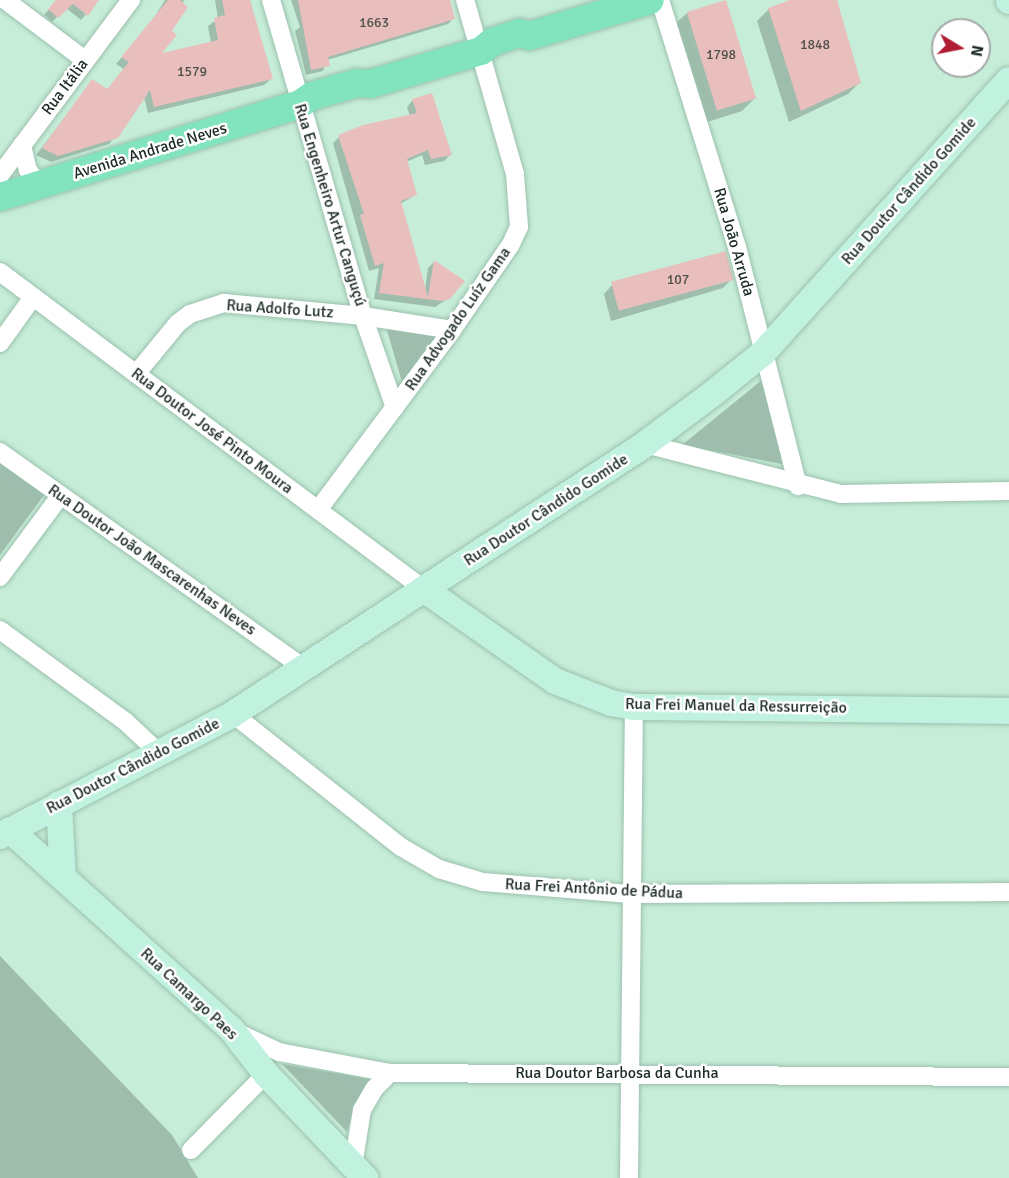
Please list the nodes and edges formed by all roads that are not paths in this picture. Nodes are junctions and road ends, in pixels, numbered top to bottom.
1 (4, 0) edge
2 (131, 0) edge
3 (271, 0) edge
4 (465, 0) edge
5 (650, 0) edge
6 (660, 0) edge
7 (481, 51) junction
8 (85, 60) junction
9 (1009, 80) edge
10 (300, 104) junction
11 (22, 145) junction
12 (0, 175) edge
13 (39, 185) junction
14 (0, 197) edge
15 (0, 272) edge
16 (33, 297) junction
17 (363, 316) junction
18 (452, 330) junction
19 (0, 343) edge
20 (763, 353) junction
21 (136, 374) junction
22 (395, 408) junction
23 (645, 444) junction
24 (0, 452) edge
25 (798, 486) junction
26 (1009, 491) edge
27 (61, 495) junction
28 (318, 510) junction
29 (0, 577) edge
30 (425, 590) junction
31 (0, 630) edge
32 (304, 668) junction
33 (634, 707) junction
34 (1009, 711) edge
35 (233, 714) junction
36 (159, 753) junction
37 (59, 804) junction
38 (3, 829) edge
39 (63, 878) junction
40 (1009, 892) edge
41 (630, 894) junction
42 (232, 1030) junction
43 (629, 1072) junction
44 (390, 1073) junction
45 (266, 1074) junction
46 (1009, 1077) edge
47 (191, 1150) dead end
48 (359, 1172) edge
49 (628, 1178) edge

1 - 8 street
2 - 8 street, Rua Itália
3 - 10 street, Rua Engenheiro Artur Canguçú
4 - 7 street, Rua Advogado Luíz Gama
5 - 7 main road, Avenida Andrade Neves
6 - 20 street, Rua João Arruda
7 - 10 main road, Avenida Andrade Neves
7 - 18 street, Rua Advogado Luíz Gama
8 - 11 street, Rua Itália
9 - 20 street, Rua Doutor Cândido Gomide
10 - 13 main road, Avenida Andrade Neves
10 - 17 street, Rua Engenheiro Artur Canguçú
11 - 12 street, Rua Itália
11 - 13 street
13 - 14 main road, Avenida Andrade Neves
15 - 16 street, Rua Doutor José Pinto Moura
16 - 19 street
16 - 21 street, Rua Doutor José Pinto Moura
17 - 18 street, Rua Adolfo Lutz
17 - 21 street, Rua Adolfo Lutz
17 - 22 street, Rua Engenheiro Artur Canguçú
18 - 22 street, Rua Advogado Luíz Gama
20 - 23 street, Rua Doutor Cândido Gomide
20 - 25 street, Rua João Arruda
21 - 28 street, Rua Doutor José Pinto Moura
22 - 28 street, Rua Advogado Luíz Gama
23 - 25 street
23 - 30 street, Rua Doutor Cândido Gomide
24 - 27 street, Rua Doutor João Mascarenhas Neves
25 - 26 street
27 - 29 street
27 - 32 street, Rua Doutor João Mascarenhas Neves
28 - 30 street, Rua Doutor José Pinto Moura
30 - 32 street, Rua Doutor Cândido Gomide
30 - 33 street, Rua Frei Manuel da Ressurreição
31 - 36 street
32 - 35 street, Rua Doutor Cândido Gomide
33 - 34 street, Rua Frei Manuel da Ressurreição
33 - 41 street
35 - 36 street, Rua Doutor Cândido Gomide
35 - 41 street, Rua Frei Antônio de Pádua
36 - 37 street, Rua Doutor Cândido Gomide
37 - 38 street, Rua Doutor Cândido Gomide
37 - 39 street
38 - 39 street, Rua Camargo Paes
39 - 42 street, Rua Camargo Paes
40 - 41 street, Rua Frei Antônio de Pádua
41 - 43 street
42 - 44 street, Rua Doutor Barbosa da Cunha
42 - 45 street, Rua Camargo Paes
43 - 44 street, Rua Doutor Barbosa da Cunha
43 - 46 street, Rua Doutor Barbosa da Cunha
43 - 49 street
44 - 48 street
45 - 47 street
45 - 48 street, Rua Camargo Paes

